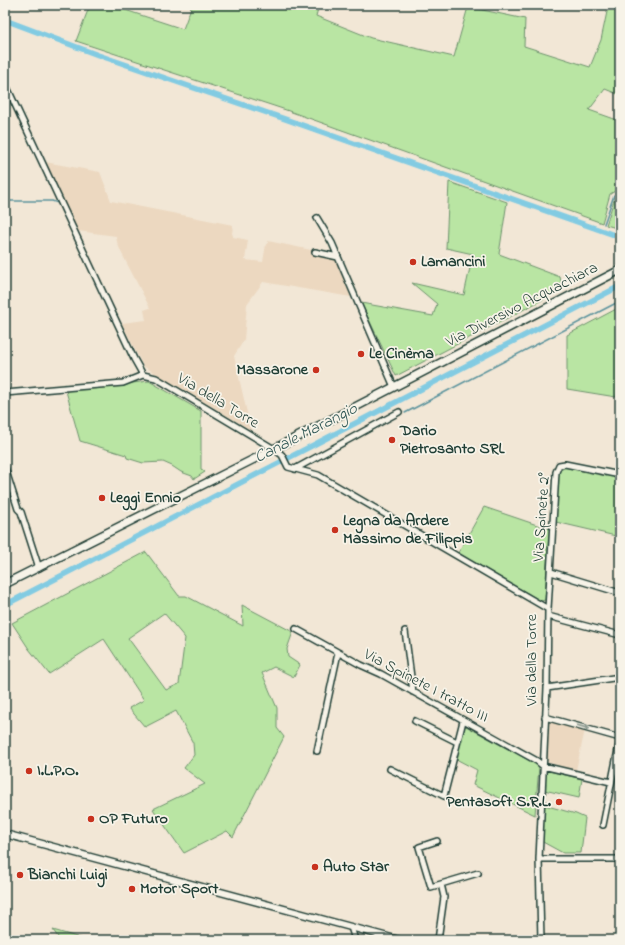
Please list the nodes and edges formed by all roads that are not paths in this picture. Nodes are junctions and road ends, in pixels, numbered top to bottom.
1 (5, 83) edge
2 (317, 218) dead end
3 (316, 252) dead end
4 (338, 256) junction
5 (620, 270) edge
6 (144, 375) junction
7 (394, 387) junction
8 (5, 393) edge
9 (399, 412) dead end
10 (274, 449) junction
11 (5, 468) edge
12 (295, 469) junction
13 (620, 475) edge
14 (39, 568) junction
15 (551, 572) junction
16 (5, 584) edge
17 (620, 593) edge
18 (548, 609) junction
19 (548, 616) junction
20 (296, 629) dead end
21 (405, 632) dead end
22 (620, 635) edge
23 (338, 653) junction
24 (620, 677) edge
25 (547, 688) junction
26 (413, 692) junction
27 (545, 717) junction
28 (463, 720) junction
29 (415, 721) dead end
30 (620, 739) edge
31 (457, 742) junction
32 (317, 751) dead end
33 (543, 766) junction
34 (390, 769) dead end
35 (611, 782) junction
36 (603, 826) dead end
37 (5, 834) edge
38 (437, 841) dead end
39 (539, 859) junction
40 (620, 859) edge
41 (478, 873) dead end
42 (441, 884) junction
43 (351, 927) junction
44 (355, 940) edge
45 (399, 940) edge
46 (438, 940) edge
47 (541, 940) edge

1 - 6 street
2 - 4 street
3 - 4 street
4 - 7 street
5 - 7 main road, Via Diversivo Acquachiara
6 - 8 street
6 - 10 street, Via della Torre
7 - 10 main road, Via Diversivo Acquachiara
9 - 12 street
10 - 12 street, Via della Torre
10 - 14 main road, Via Diversivo Acquachiara
11 - 14 street
12 - 18 street, Via della Torre
13 - 15 street, Via Spinete 2°
14 - 16 main road, Via Diversivo Acquachiara
15 - 17 street
15 - 18 street, Via Spinete 2°
18 - 19 street, Via della Torre
19 - 22 street
19 - 25 street, Via della Torre
20 - 23 street, Via Spinete I tratto III
21 - 26 street
23 - 26 street, Via Spinete I tratto III
23 - 32 street
24 - 25 street
25 - 27 street, Via della Torre
26 - 28 street, Via Spinete I tratto III
27 -> 30 street
27 - 33 street, Via della Torre
28 - 31 street
28 - 33 street, Via Spinete I tratto III
29 - 31 street
30 - 35 street
31 - 34 street
33 - 35 street, Via Spinete I tratto III
33 - 39 street, Via della Torre
35 - 36 street
37 - 43 street
38 - 42 street
39 - 40 street
39 - 47 street, Via della Torre
41 - 42 street
42 - 46 street
43 - 44 street
43 - 45 street

